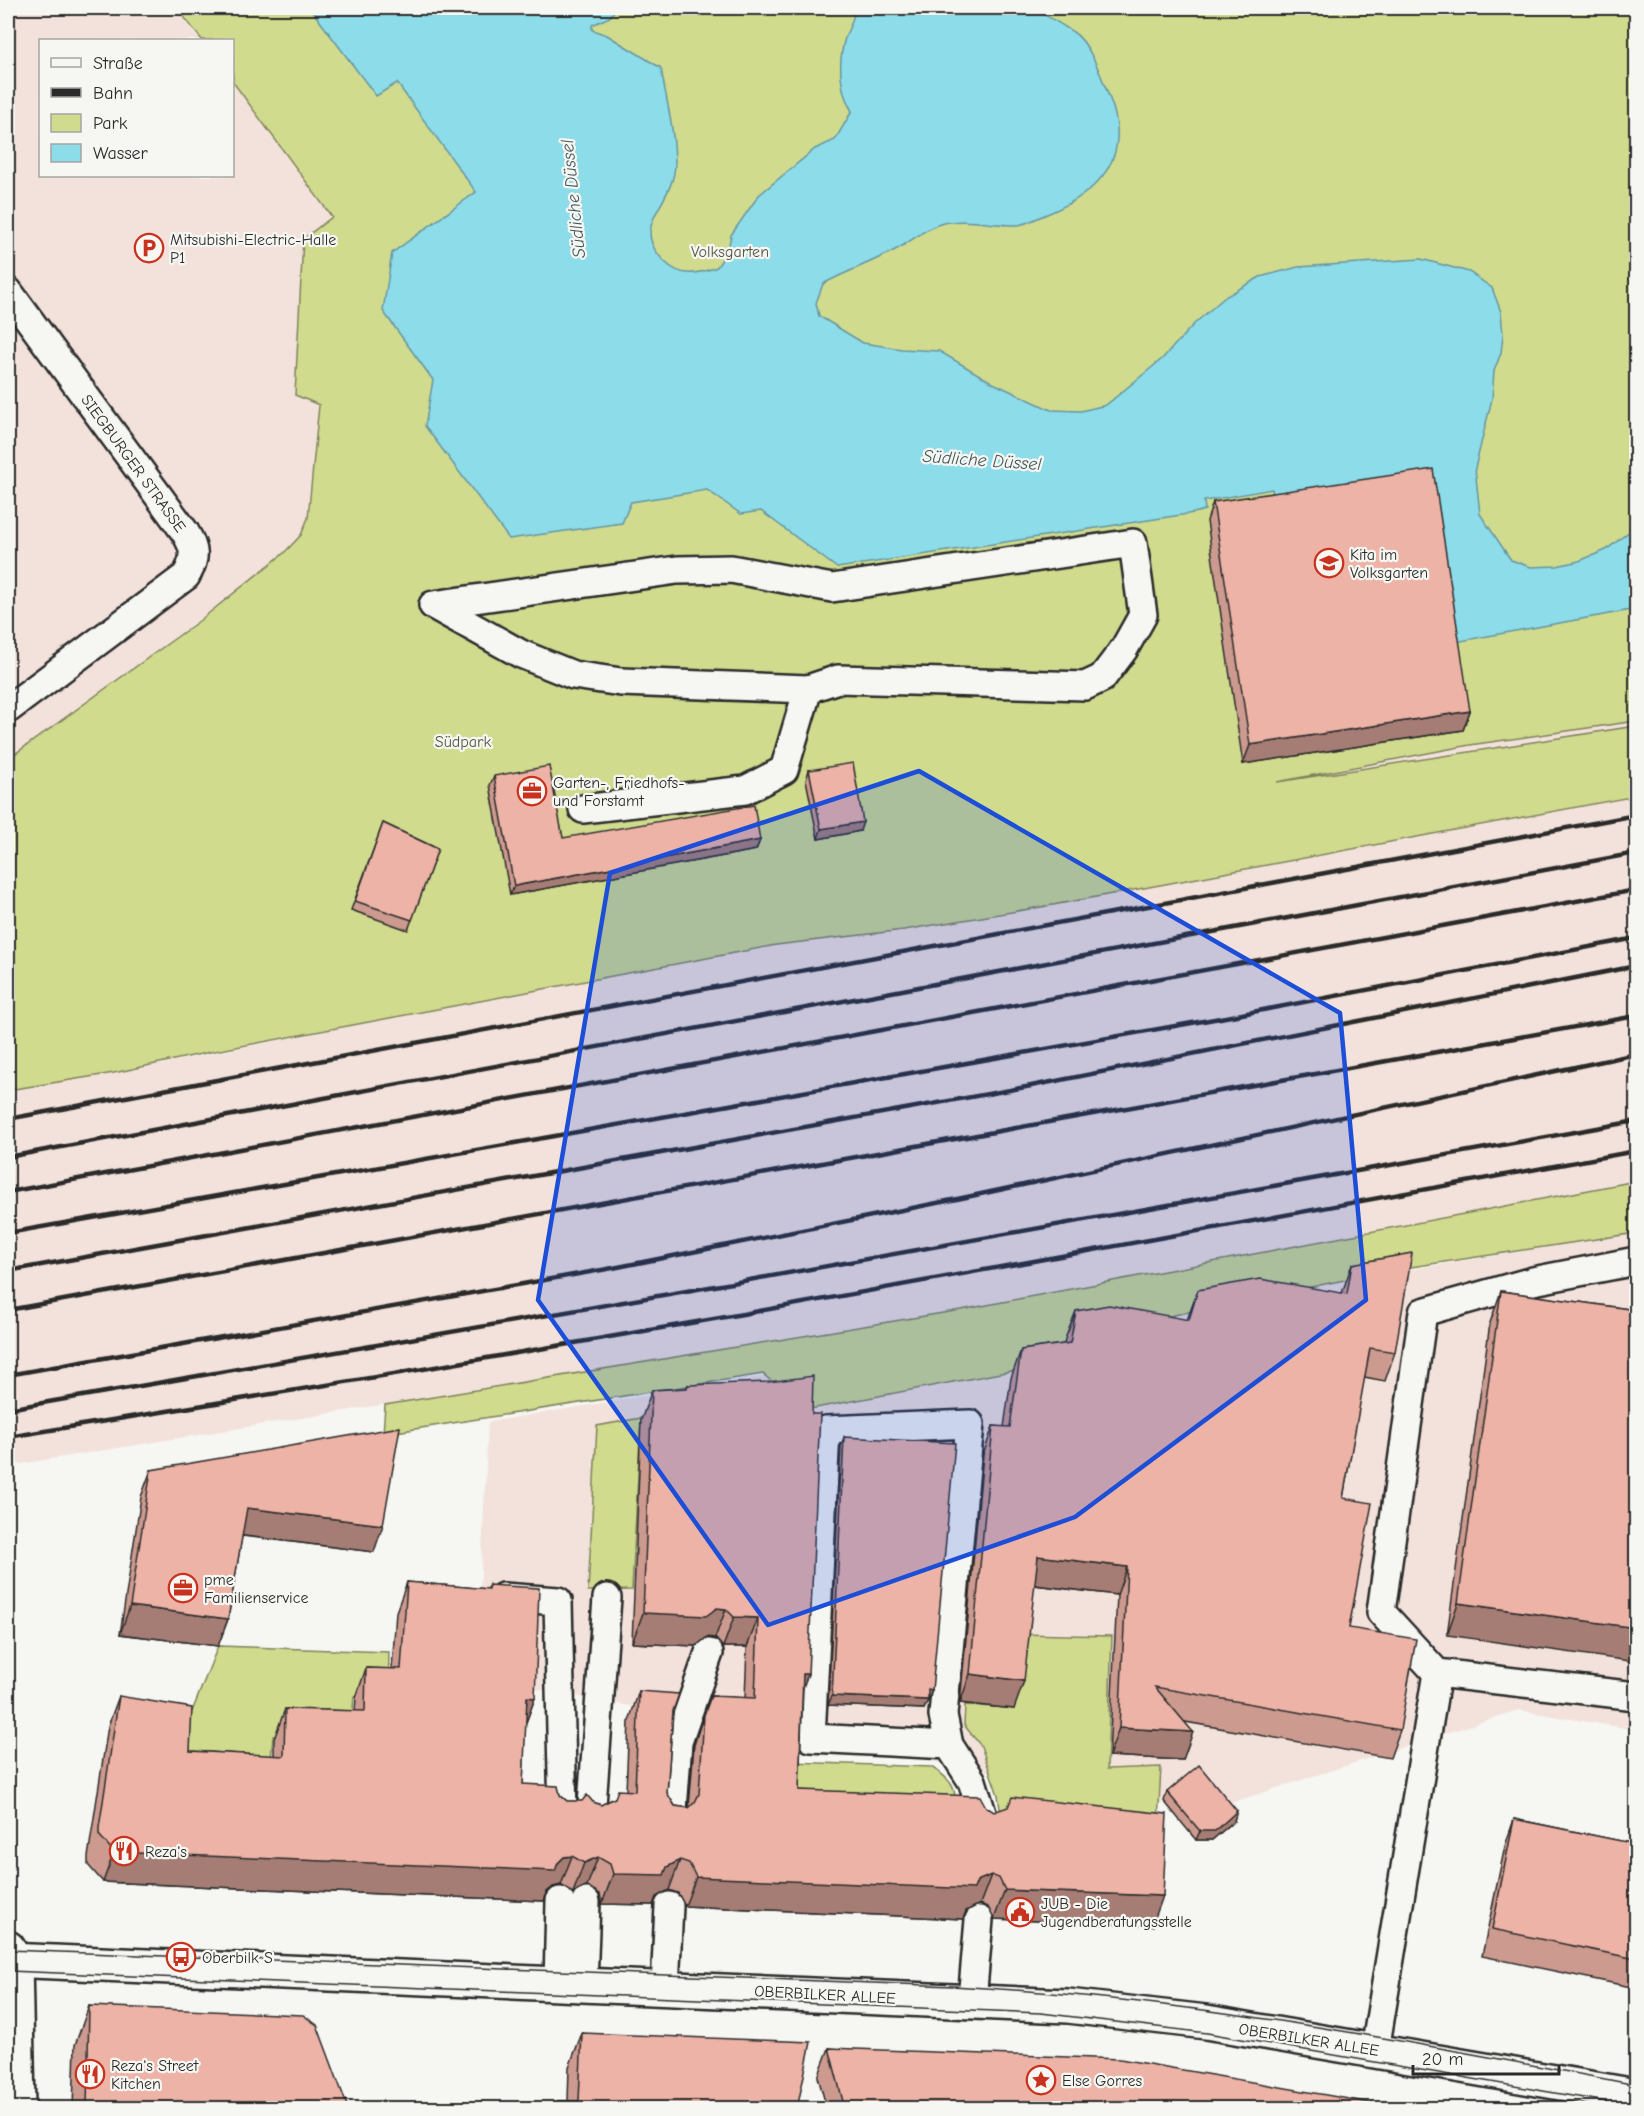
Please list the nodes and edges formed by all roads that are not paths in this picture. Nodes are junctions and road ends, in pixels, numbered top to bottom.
1 (8, 291) edge
2 (808, 689) junction
3 (8, 709) edge
4 (583, 809) dead end
5 (1636, 1261) edge
6 (474, 1595) edge
7 (608, 1598) dead end
8 (709, 1653) edge
9 (1437, 1673) junction
10 (1636, 1696) edge
11 (949, 1745) junction
12 (563, 1817) edge
13 (591, 1819) edge
14 (672, 1823) edge
15 (986, 1826) edge
16 (573, 1902) dead end
17 (669, 1906) edge
18 (979, 1920) edge
19 (10, 1956) edge
20 (571, 1984) junction
21 (665, 1987) junction
22 (972, 2000) junction
23 (1375, 2050) junction
24 (1636, 2097) edge
25 (18, 2109) edge

1 - 3 lane, SIEGBURGER STRASSE
2 - 2 lane
2 - 4 lane
5 - 9 lane
6 - 12 lane
7 - 13 lane
8 - 14 lane
9 - 10 lane
9 - 23 lane
11 - 11 lane
11 - 15 lane
16 - 20 lane
17 - 21 lane
18 - 22 lane
19 - 20 main road, OBERBILKER ALLEE
19 - 25 main road
20 - 21 main road, OBERBILKER ALLEE
21 - 22 main road, OBERBILKER ALLEE
22 - 23 main road, OBERBILKER ALLEE
23 - 24 main road, OBERBILKER ALLEE

